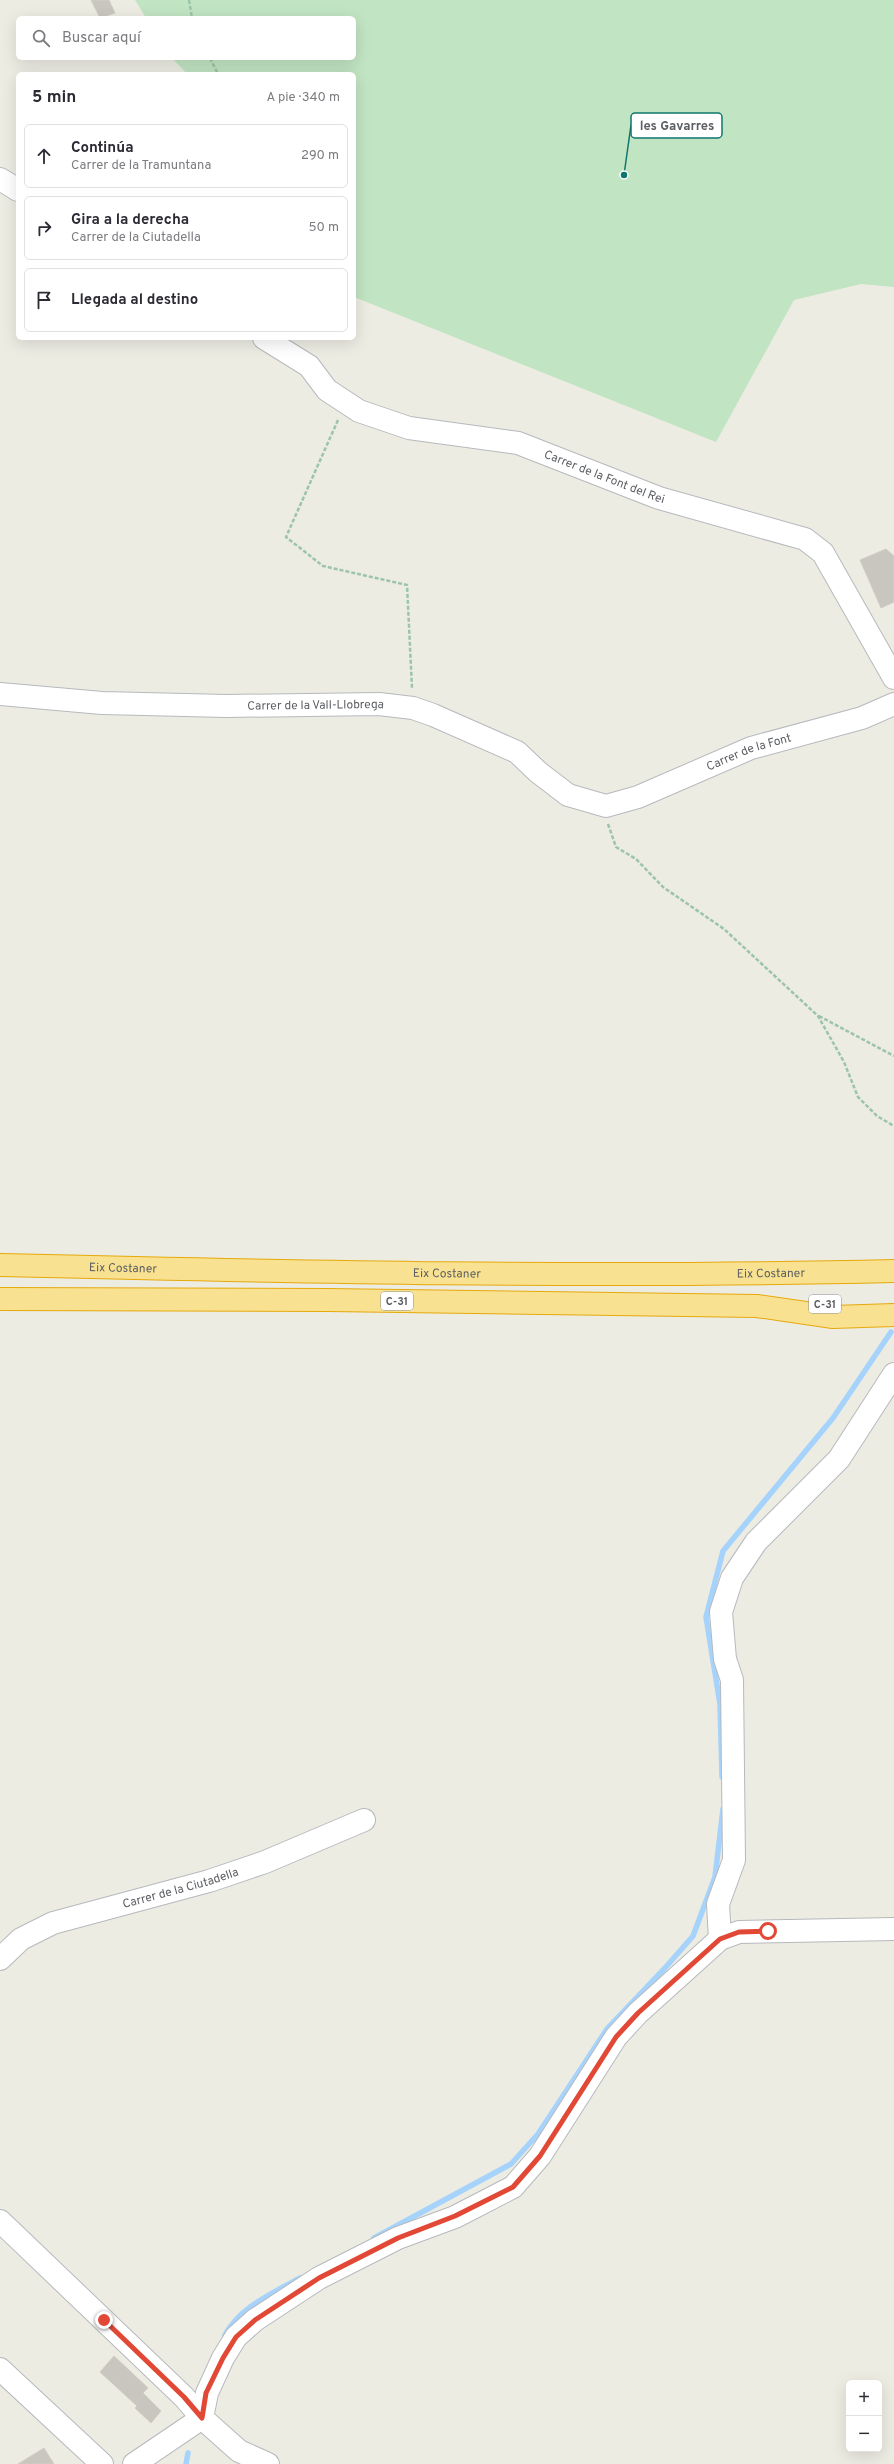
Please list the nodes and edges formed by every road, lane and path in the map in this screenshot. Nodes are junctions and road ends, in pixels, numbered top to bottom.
1 (189, 0) edge
2 (192, 16) edge
3 (211, 60) edge
4 (217, 72) edge
5 (0, 179) edge
6 (16, 189) edge
7 (267, 340) edge
8 (346, 402) junction
9 (894, 678) edge
10 (0, 694) edge
11 (894, 704) edge
12 (413, 708) junction
13 (606, 806) junction
14 (818, 1016) junction
15 (894, 1056) edge
16 (894, 1126) edge
17 (0, 1253) edge
18 (894, 1259) edge
19 (0, 1265) edge
20 (225, 1270) junction
21 (894, 1271) edge
22 (781, 1274) junction
23 (0, 1298) edge
24 (37, 1300) junction
25 (894, 1302) edge
26 (0, 1303) edge
27 (757, 1306) junction
28 (894, 1316) edge
29 (894, 1374) edge
30 (364, 1820) dead end
31 (894, 1929) edge
32 (720, 1939) junction
33 (0, 1959) edge
34 (0, 2221) edge
35 (0, 2369) edge
36 (202, 2418) junction
37 (102, 2464) edge
38 (134, 2464) edge
39 (268, 2464) edge

1 - 2 path
3 - 4 path
5 - 6 street
7 - 8 street, Carrer de la Font del Rei
8 - 9 street, Carrer de la Font del Rei
8 - 12 path
10 - 12 street, Carrer de la Vall-Llobrega
11 - 13 street, Carrer de la Font
12 - 13 street, Carrer de la Vall-Llobrega
13 - 14 path
14 - 15 path
14 - 16 path
17 - 20 highway
18 - 22 highway
19 - 20 highway, Eix Costaner
20 - 22 highway, Eix Costaner
21 - 22 highway, Eix Costaner
23 - 24 highway, C-31
24 - 26 highway
24 - 27 highway, C-31
25 - 27 highway, C-31
27 - 28 highway
29 - 32 street
30 - 33 street, Carrer de la Ciutadella
31 - 32 street
32 - 36 street
34 - 36 street
35 - 37 street
36 - 38 street
36 - 39 street

